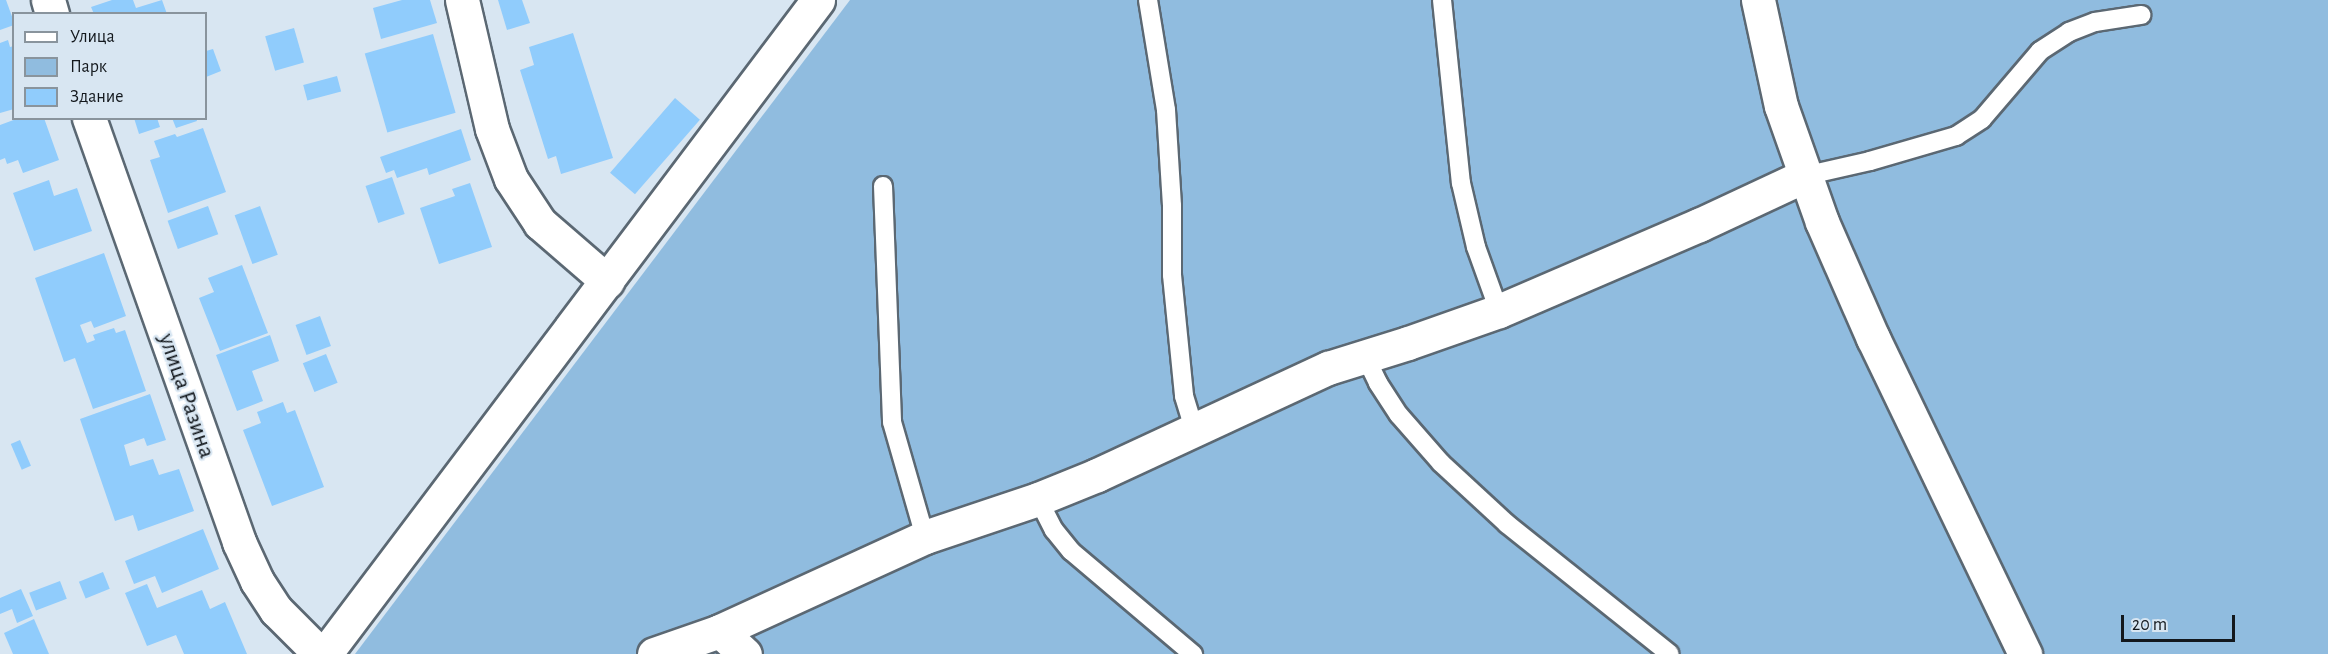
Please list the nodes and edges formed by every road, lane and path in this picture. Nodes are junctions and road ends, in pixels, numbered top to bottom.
1 (462, 0) edge
2 (818, 0) edge
3 (1148, 0) edge
4 (1442, 0) edge
5 (1758, 0) edge
6 (2141, 15) dead end
7 (90, 120) edge
8 (1804, 176) junction
9 (883, 186) dead end
10 (607, 281) junction
11 (1499, 311) junction
12 (1365, 356) junction
13 (1194, 428) junction
14 (1038, 499) junction
15 (924, 537) junction
16 (720, 631) junction
17 (320, 654) edge
18 (324, 654) edge
19 (654, 654) edge
20 (745, 654) edge
21 (1193, 654) edge
22 (1670, 654) edge
23 (2025, 654) edge

1 - 10 street
2 - 10 street
3 - 13 lane
4 - 11 lane
5 - 8 street
6 - 8 lane
7 - 17 street, улица Разина
8 - 11 street
8 - 23 street
9 - 15 lane
10 - 18 street
11 - 12 street
12 - 13 street
12 - 22 lane
13 - 14 street
14 - 15 street
14 - 21 lane
15 - 16 street
16 - 19 street
16 - 20 street

